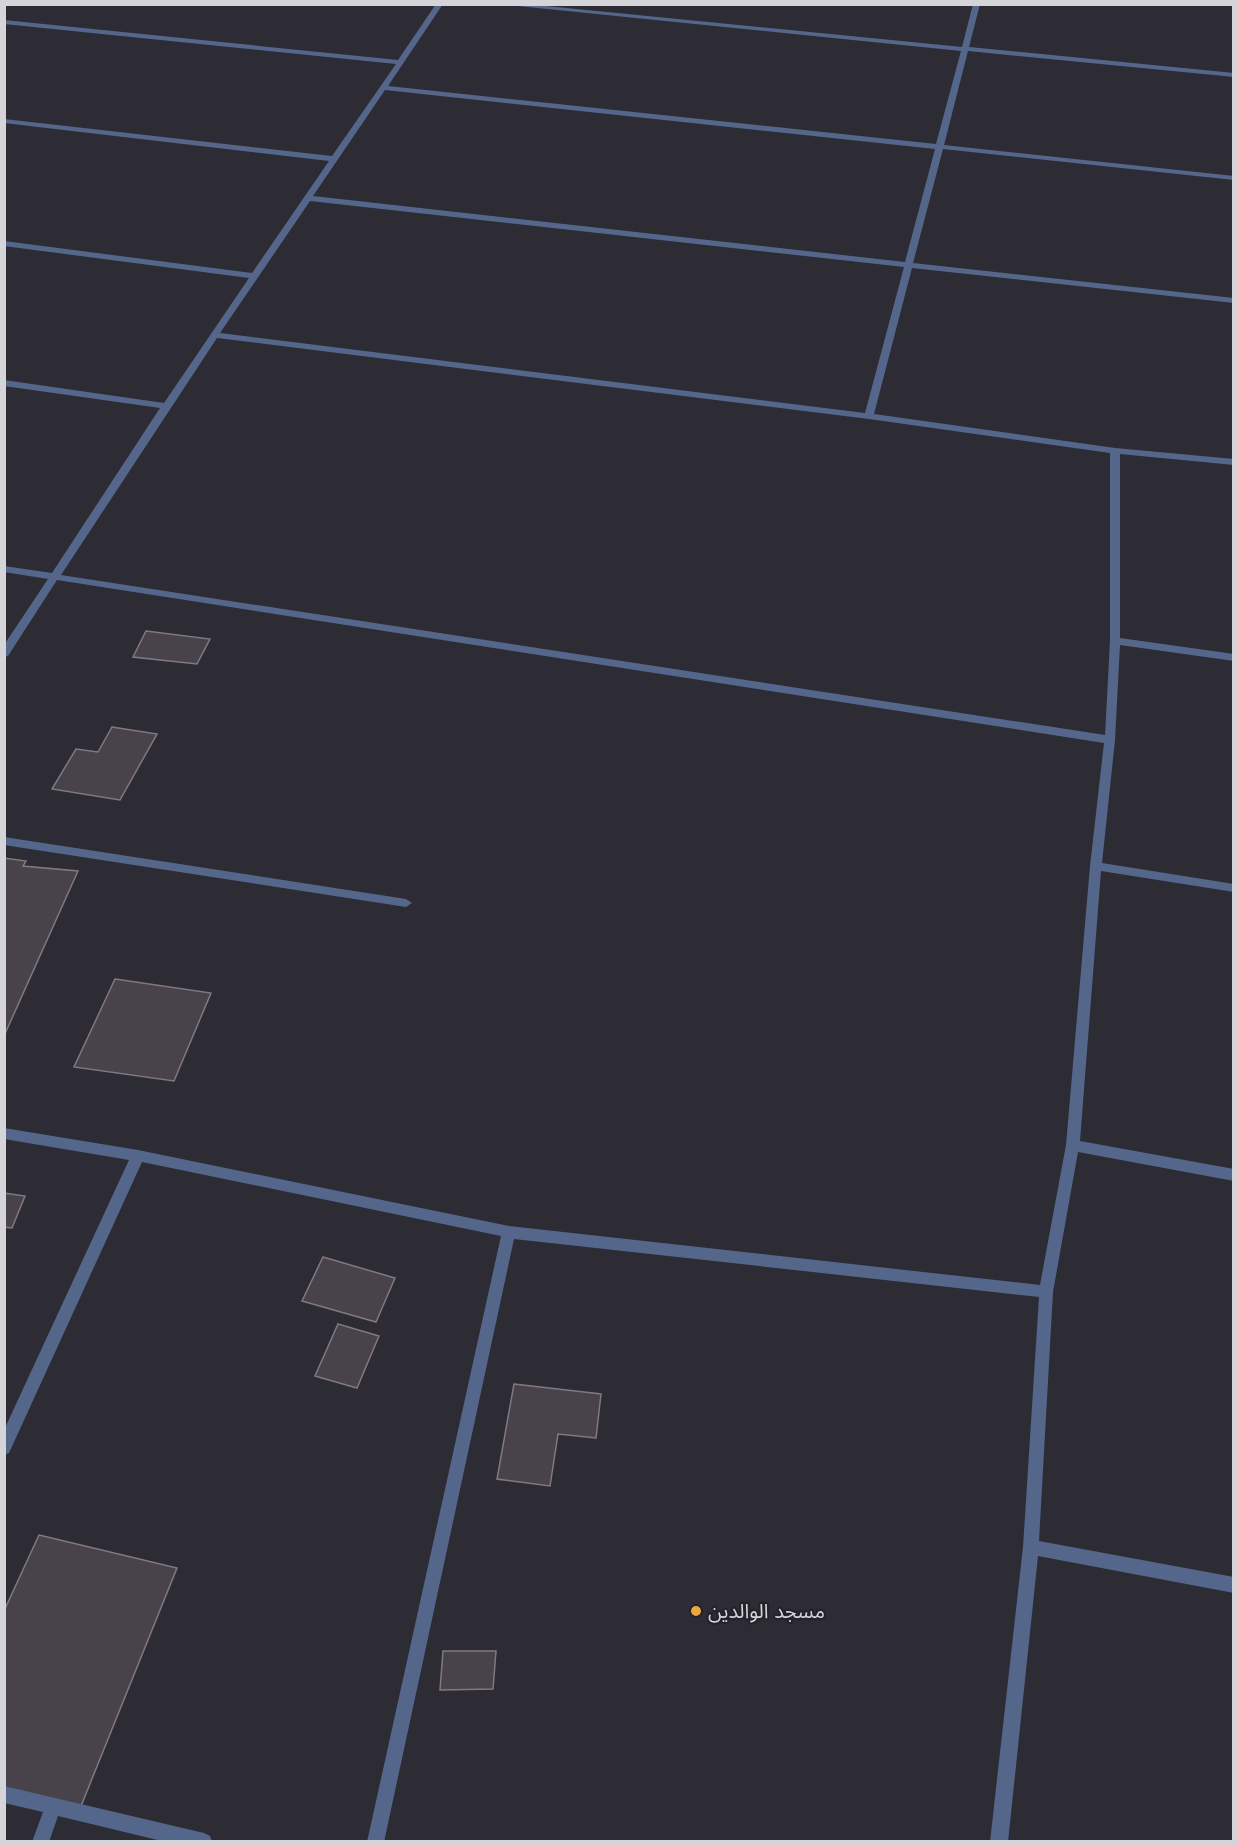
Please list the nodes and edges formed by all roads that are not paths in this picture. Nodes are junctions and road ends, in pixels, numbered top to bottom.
1 (440, 4) edge
2 (500, 4) edge
3 (977, 4) edge
4 (4, 22) edge
5 (967, 47) junction
6 (400, 62) junction
7 (1233, 75) edge
8 (383, 88) junction
9 (4, 121) edge
10 (942, 145) junction
11 (334, 159) junction
12 (1233, 178) edge
13 (308, 198) junction
14 (4, 243) edge
15 (910, 263) junction
16 (255, 276) junction
17 (1233, 301) edge
18 (214, 335) junction
19 (4, 383) edge
20 (166, 406) junction
21 (869, 416) junction
22 (1115, 451) junction
23 (1233, 462) edge
24 (4, 569) edge
25 (55, 577) junction
26 (1114, 641) junction
27 (4, 654) edge
28 (1233, 658) edge
29 (1110, 740) junction
30 (4, 841) edge
31 (1096, 866) junction
32 (1233, 888) edge
33 (406, 903) dead end
34 (4, 1133) edge
35 (1073, 1145) junction
36 (138, 1156) junction
37 (1233, 1175) edge
38 (509, 1232) junction
39 (1046, 1292) junction
40 (4, 1448) edge
41 (1031, 1547) junction
42 (1233, 1585) edge
43 (4, 1794) edge
44 (53, 1807) junction
45 (40, 1842) edge
46 (204, 1842) edge
47 (375, 1842) edge
48 (999, 1842) edge

1 - 6 street
2 - 5 street
3 - 5 street
4 - 6 street
5 - 7 street
5 - 10 street
6 - 8 street
8 - 10 street
8 - 11 street
9 - 11 street
10 - 12 street
10 - 15 street
11 - 13 street
13 - 15 street
13 - 16 street
14 - 16 street
15 - 17 street
15 - 21 street
16 - 18 street
18 - 20 street
18 - 21 street
19 - 20 street
20 - 25 street
21 - 22 street
22 - 23 street
22 - 26 street
24 - 25 street
25 - 27 street
25 - 29 street
26 - 28 street
26 - 29 street
29 - 31 street
30 - 33 street
31 - 32 street
31 - 35 street
34 - 36 street
35 - 37 street
35 - 39 street
36 - 38 street
36 - 40 street
38 - 39 street
38 - 47 street
39 - 41 street
41 - 42 street
41 - 48 street
43 - 44 street
44 - 45 street
44 - 46 street

